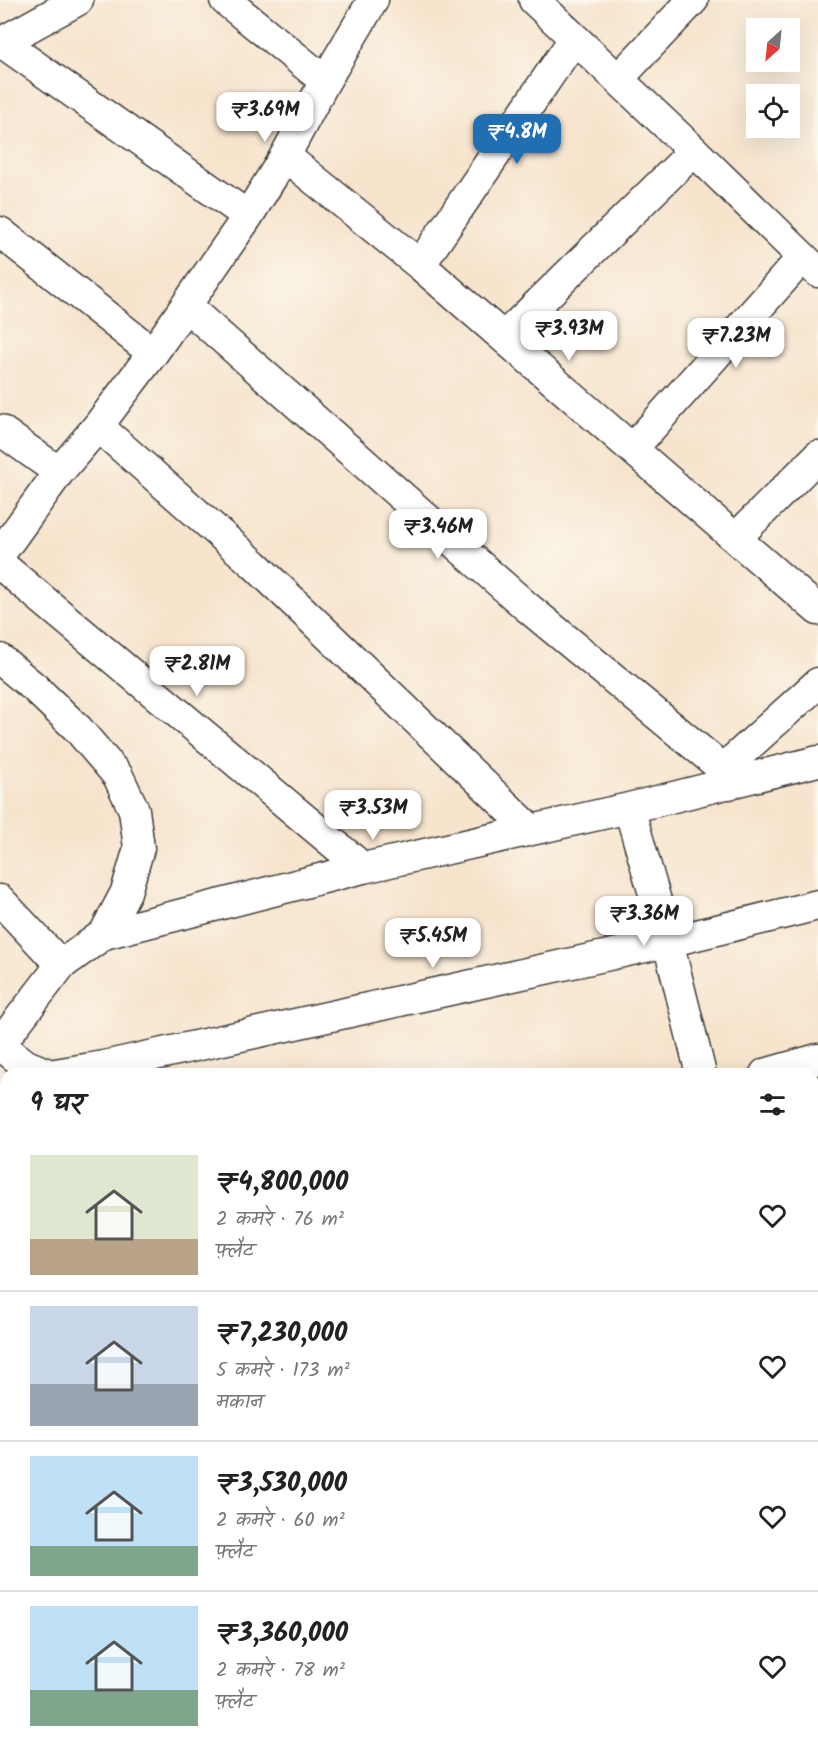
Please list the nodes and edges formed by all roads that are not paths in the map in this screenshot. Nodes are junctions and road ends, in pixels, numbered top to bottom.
1 (78, 0) edge
2 (225, 0) edge
3 (373, 0) edge
4 (534, 0) edge
5 (693, 0) edge
6 (574, 39) junction
7 (0, 42) edge
8 (618, 80) junction
9 (325, 81) junction
10 (694, 151) junction
11 (285, 156) junction
12 (248, 216) junction
13 (0, 232) edge
14 (420, 265) junction
15 (811, 265) edge
16 (186, 306) junction
17 (504, 338) junction
18 (153, 353) junction
19 (98, 426) junction
20 (0, 430) edge
21 (633, 448) junction
22 (818, 456) edge
23 (59, 472) junction
24 (736, 538) junction
25 (0, 554) edge
26 (0, 564) edge
27 (818, 610) edge
28 (0, 659) edge
29 (818, 683) edge
30 (818, 761) edge
31 (726, 776) junction
32 (629, 808) junction
33 (530, 829) junction
34 (363, 868) junction
35 (0, 900) edge
36 (818, 905) edge
37 (104, 934) junction
38 (668, 942) junction
39 (61, 965) junction
40 (0, 1044) edge
41 (818, 1059) edge
42 (33, 1068) edge
43 (92, 1068) edge
44 (700, 1068) edge
45 (786, 1068) edge

1 - 7 street
2 - 9 street
3 - 9 street
4 - 6 street
5 - 8 street
6 - 8 street
6 - 14 street
7 - 12 street
8 - 10 street
9 - 11 street
10 - 15 street
10 - 17 street
11 - 12 street
11 - 14 street
12 - 16 street
13 - 18 street
14 - 17 street
15 - 21 street
16 - 18 street
16 - 31 street
17 - 21 street
18 - 19 street
19 - 23 street
19 - 33 street
20 - 23 street
21 - 24 street
22 - 24 street
23 - 25 street
24 - 27 street
26 - 34 street
28 - 37 street
29 - 31 street
30 - 31 street
31 - 32 street
32 - 33 street
32 - 38 street
33 - 34 street
34 - 37 street
35 - 39 street
36 - 38 street
37 - 39 street
38 - 43 street
38 - 44 street
39 - 40 street
40 - 42 street
41 - 45 street

